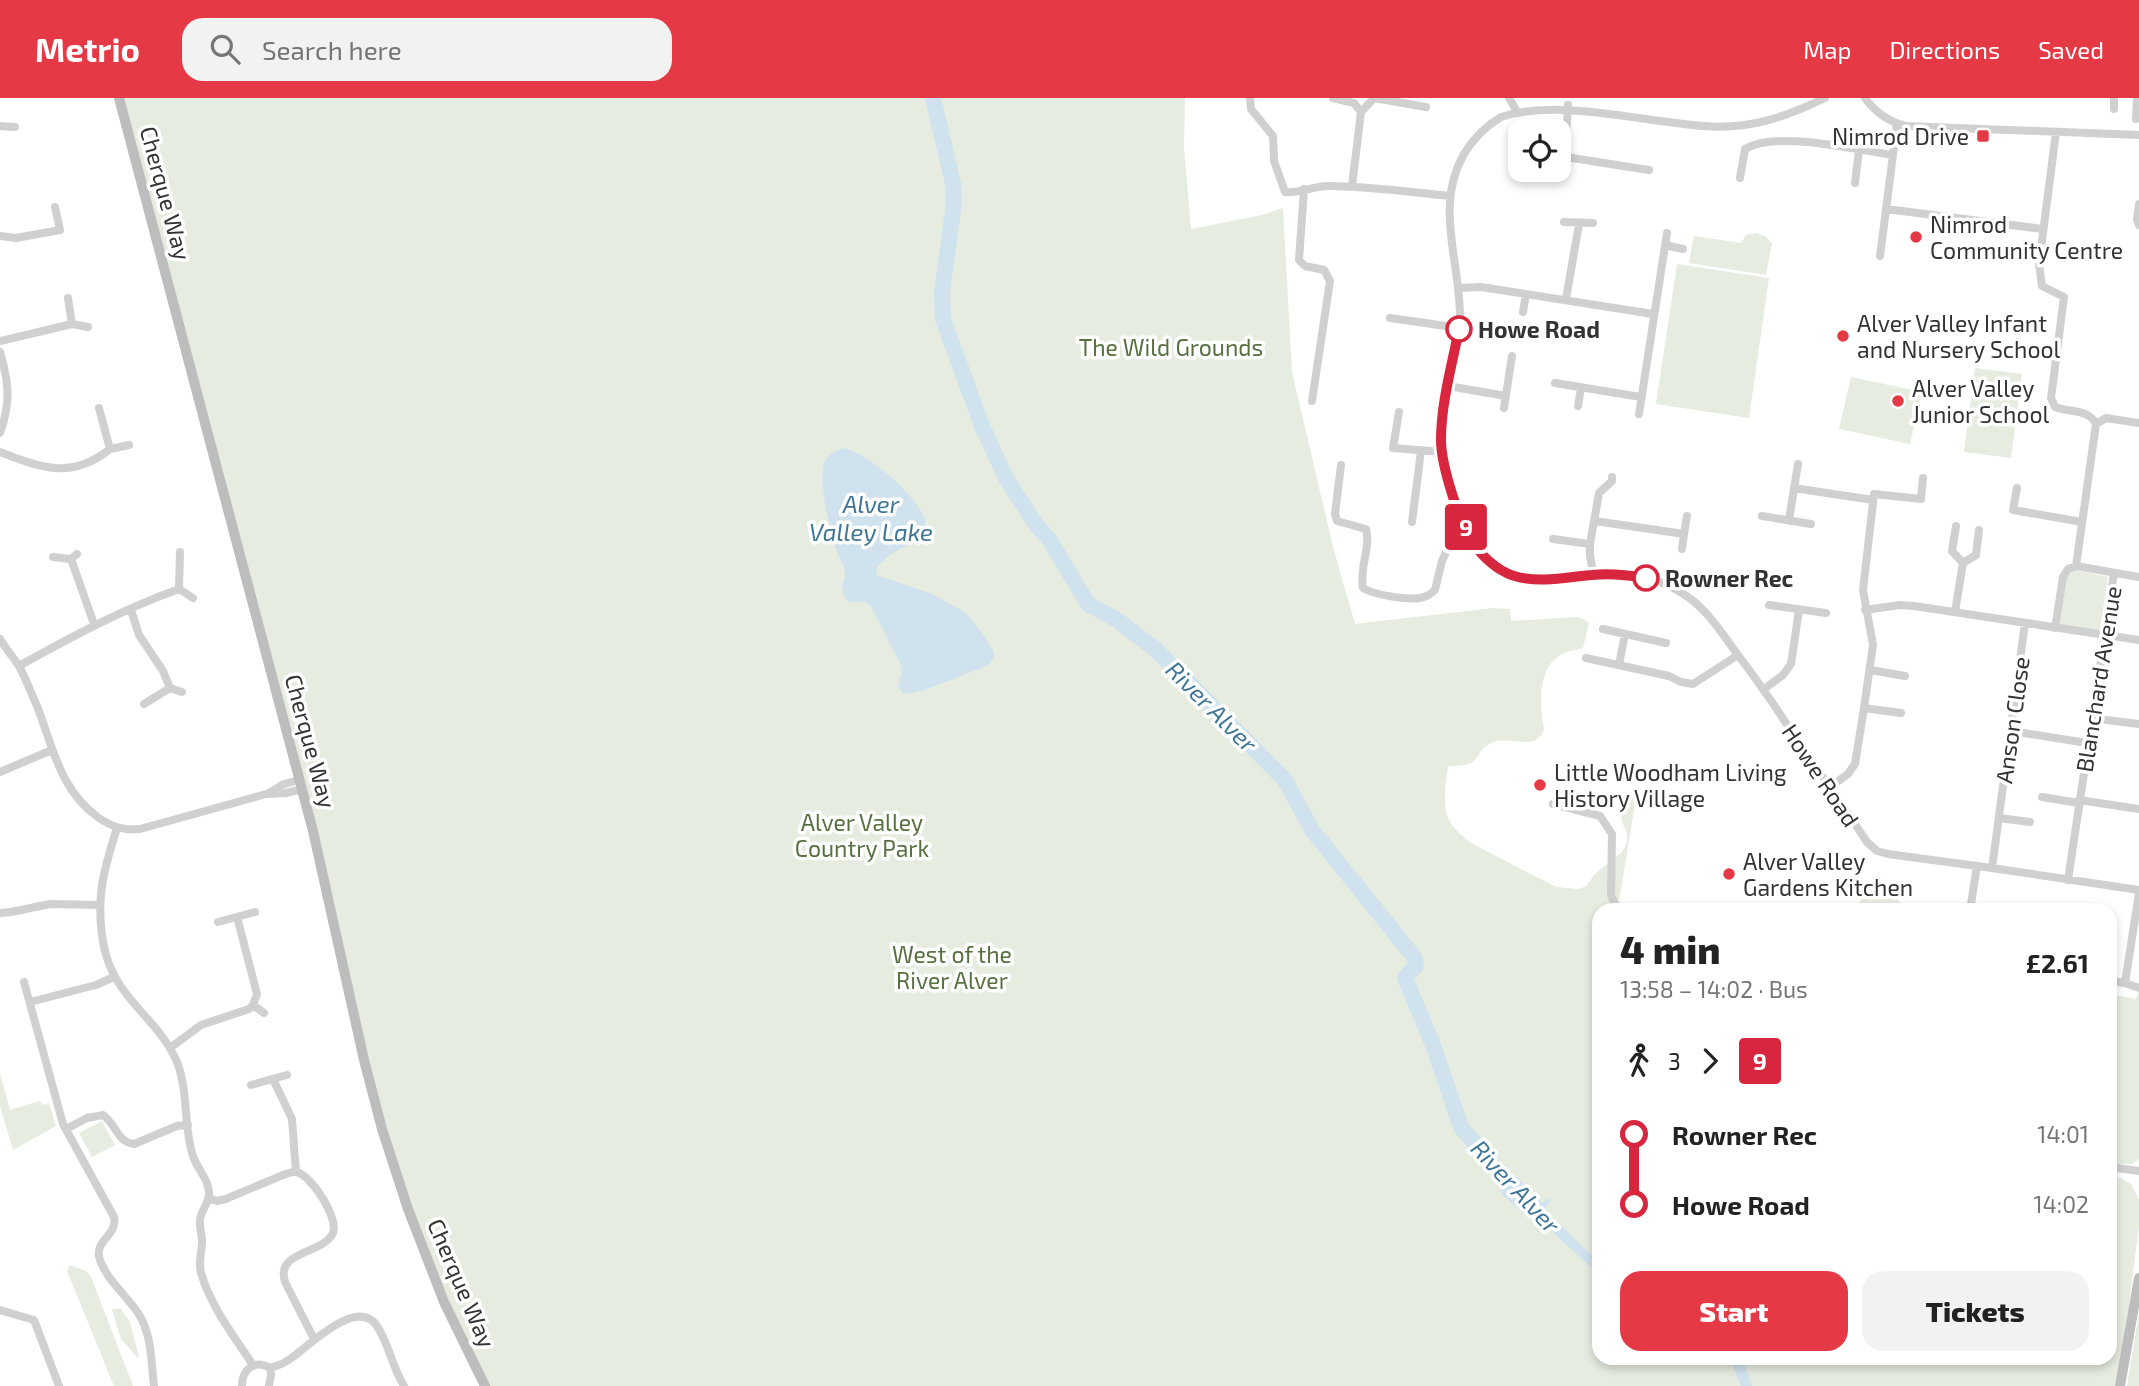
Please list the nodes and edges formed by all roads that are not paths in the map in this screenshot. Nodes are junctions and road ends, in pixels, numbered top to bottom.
1 (118, 98) edge
2 (1250, 98) edge
3 (1333, 98) edge
4 (1509, 98) edge
5 (1602, 98) edge
6 (1825, 98) edge
7 (1865, 98) edge
8 (2114, 98) edge
9 (2137, 98) edge
10 (1395, 99) edge
11 (1568, 105) junction
12 (1426, 107) dead end
13 (1600, 109) junction
14 (2114, 109) dead end
15 (1516, 110) junction
16 (1361, 112) junction
17 (1566, 119) edge
18 (2136, 119) dead end
19 (1897, 124) junction
20 (0, 126) edge
21 (15, 127) dead end
22 (2056, 132) junction
23 (2139, 135) edge
24 (1860, 150) junction
25 (1893, 155) junction
26 (1571, 158) edge
27 (1649, 170) dead end
28 (1740, 178) dead end
29 (1855, 183) dead end
30 (1352, 186) junction
31 (1304, 188) junction
32 (1449, 196) junction
33 (2139, 204) edge
34 (55, 207) dead end
35 (1886, 209) junction
36 (1564, 222) dead end
37 (1593, 223) dead end
38 (1579, 224) junction
39 (2139, 225) edge
40 (2043, 229) junction
41 (60, 230) junction
42 (1667, 233) dead end
43 (0, 236) edge
44 (62, 241) dead end
45 (1665, 245) junction
46 (1683, 249) dead end
47 (1880, 256) dead end
48 (1459, 288) junction
49 (1526, 293) junction
50 (68, 298) dead end
51 (1566, 299) junction
52 (1522, 312) dead end
53 (1653, 314) junction
54 (1390, 318) dead end
55 (72, 324) junction
56 (88, 327) dead end
57 (1460, 328) junction
58 (0, 341) edge
59 (0, 352) edge
60 (1512, 356) dead end
61 (1555, 383) dead end
62 (1448, 386) junction
63 (1581, 387) junction
64 (1506, 396) junction
65 (1641, 397) junction
66 (1312, 401) dead end
67 (1578, 406) dead end
68 (99, 408) dead end
69 (1504, 408) dead end
70 (1399, 412) dead end
71 (1639, 414) dead end
72 (2, 419) edge
73 (2139, 423) edge
74 (2096, 424) junction
75 (0, 433) edge
76 (130, 445) dead end
77 (110, 449) junction
78 (1421, 451) junction
79 (0, 452) edge
80 (1443, 452) junction
81 (1798, 464) dead end
82 (1341, 465) dead end
83 (1612, 477) dead end
84 (1923, 478) dead end
85 (1794, 488) junction
86 (2017, 488) dead end
87 (1873, 500) junction
88 (1687, 516) dead end
89 (1762, 516) dead end
90 (1789, 520) junction
91 (1595, 521) junction
92 (1412, 522) dead end
93 (2082, 522) junction
94 (1811, 524) dead end
95 (1956, 526) dead end
96 (1979, 530) dead end
97 (1684, 534) junction
98 (1468, 535) junction
99 (1553, 539) dead end
100 (1590, 544) junction
101 (1682, 549) dead end
102 (180, 552) dead end
103 (53, 557) dead end
104 (1963, 563) junction
105 (2076, 566) junction
106 (2114, 573) junction
107 (1594, 575) junction
108 (2139, 577) edge
109 (179, 589) junction
110 (193, 598) dead end
111 (1769, 605) dead end
112 (131, 610) junction
113 (1799, 610) junction
114 (1866, 610) junction
115 (1955, 612) junction
116 (1826, 613) dead end
117 (2025, 623) junction
118 (94, 624) junction
119 (2055, 628) junction
120 (1603, 629) dead end
121 (1625, 634) junction
122 (2104, 635) junction
123 (0, 639) edge
124 (2139, 640) edge
125 (1666, 643) dead end
126 (1738, 654) junction
127 (1586, 658) dead end
128 (1619, 665) junction
129 (19, 666) junction
130 (1870, 670) junction
131 (1905, 676) dead end
132 (170, 688) junction
133 (1763, 689) junction
134 (182, 692) dead end
135 (144, 704) dead end
136 (1864, 708) junction
137 (1901, 713) dead end
138 (2091, 718) junction
139 (2139, 724) edge
140 (2011, 730) junction
141 (2087, 743) junction
142 (52, 750) junction
143 (0, 772) edge
144 (300, 784) junction
145 (1830, 787) junction
146 (2042, 797) dead end
147 (2079, 801) junction
148 (1553, 804) dead end
149 (2139, 809) edge
150 (1999, 818) junction
151 (2030, 822) dead end
152 (117, 828) junction
153 (1977, 866) junction
154 (1992, 868) junction
155 (2068, 880) junction
156 (2139, 892) edge
157 (1614, 903) edge
158 (1971, 903) edge
159 (99, 905) junction
160 (255, 912) dead end
161 (0, 913) edge
162 (237, 917) junction
163 (218, 922) dead end
164 (114, 977) junction
165 (24, 982) dead end
166 (2117, 982) edge
167 (2125, 984) junction
168 (2139, 988) edge
169 (30, 1002) junction
170 (253, 1005) junction
171 (264, 1013) dead end
172 (170, 1048) junction
173 (287, 1075) dead end
174 (273, 1079) junction
175 (251, 1085) dead end
176 (188, 1125) junction
177 (66, 1129) junction
178 (2117, 1168) edge
179 (2139, 1171) edge
180 (296, 1172) junction
181 (208, 1199) junction
182 (2139, 1278) edge
183 (0, 1310) edge
184 (314, 1339) junction
185 (253, 1364) junction
186 (270, 1368) junction
187 (59, 1386) edge
188 (155, 1386) edge
189 (242, 1386) edge
190 (269, 1386) edge
191 (403, 1386) edge
192 (485, 1386) edge
193 (2120, 1386) edge

1 - 144 street, Cherque Way
2 - 31 street
3 - 16 street
4 - 15 street
5 - 13 street
6 - 13 street, Howe Road
7 - 19 street
8 - 14 street
9 - 18 street
10 - 12 street
10 - 16 street
11 - 13 street, Howe Road
11 - 15 street, Howe Road
11 - 17 street
15 - 32 street, Howe Road
16 - 30 street
19 - 22 street
19 - 25 street
20 - 21 street
22 - 23 street
22 - 40 street
24 - 25 street
24 - 28 street
24 - 29 street
25 - 35 street
26 - 27 street
30 - 31 street
30 - 32 street
31 - 66 street
32 - 48 street, Howe Road
33 - 39 street
34 - 41 street
35 - 40 street
35 - 47 street
36 - 38 street
37 - 38 street
38 - 51 street
40 - 74 street
41 - 43 street
41 - 44 street
42 - 45 street
45 - 46 street
45 - 53 street
48 - 49 street
48 - 57 street, Howe Road
49 - 51 street
49 - 52 street
50 - 55 street
51 - 53 street
53 - 65 street
54 - 57 street
55 - 56 street
55 - 58 street
57 - 62 street, Howe Road
59 - 72 street
60 - 64 street
61 - 63 street
62 - 64 street
62 - 80 street, Howe Road
63 - 65 street
63 - 67 street
64 - 69 street
65 - 71 street
68 - 77 street
70 - 78 street
72 - 75 street
73 - 74 street
74 - 93 street, Blanchard Avenue
76 - 77 street
77 - 79 street
78 - 80 street
78 - 92 street
80 - 98 street, Howe Road
81 - 85 street
82 - 98 street
83 - 91 street
84 - 87 street
85 - 87 street
85 - 90 street
86 - 93 street
87 - 114 street
88 - 97 street
89 - 90 street
90 - 94 street
91 - 97 street
91 - 100 street
93 - 105 street, Blanchard Avenue
95 - 104 street
96 - 104 street
97 - 101 street
98 - 107 street, Howe Road
99 - 100 street
100 - 107 street
102 - 109 street
103 - 118 street
104 - 115 street
105 - 106 street, Blanchard Avenue
105 - 119 street
106 - 108 street
106 - 122 street, Blanchard Avenue
107 - 126 street, Howe Road
109 - 110 street
109 - 112 street
111 - 113 street
112 - 118 street
112 - 132 street
113 - 116 street
113 - 133 street
114 - 115 street
114 - 130 street
115 - 117 street
117 - 119 street
117 - 140 street, Anson Close
118 - 129 street
119 - 122 street
120 - 121 street
121 - 125 street
121 - 128 street
122 - 124 street
122 - 138 street, Blanchard Avenue
123 - 129 street
126 - 128 street
126 - 133 street, Howe Road
127 - 128 street
129 - 142 street
130 - 131 street
130 - 136 street
132 - 134 street
132 - 135 street
133 - 145 street, Howe Road
136 - 137 street
136 - 145 street
138 - 139 street
138 - 141 street, Blanchard Avenue
140 - 141 street
140 - 150 street, Anson Close
141 - 147 street, Blanchard Avenue
142 - 143 street
142 - 152 street
144 - 152 street
144 - 192 street, Cherque Way
145 - 153 street, Howe Road
146 - 147 street, Blanchard Avenue
147 - 149 street
147 - 155 street, Blanchard Avenue
148 - 157 street
150 - 151 street
150 - 154 street, Anson Close
152 - 159 street
153 - 154 street, Howe Road
153 - 158 street
154 - 155 street, Howe Road
155 - 156 street, Howe Road
156 - 167 street
159 - 161 street
159 - 164 street
160 - 162 street
162 - 163 street
162 - 170 street
164 - 169 street
164 - 172 street
165 - 169 street
166 - 167 street
167 - 168 street
169 - 177 street
170 - 171 street
170 - 172 street
172 - 176 street
173 - 174 street
174 - 175 street
174 - 180 street
176 - 177 street
176 - 181 street
177 - 188 street
178 - 179 street
180 - 181 street
180 - 184 street
181 - 185 street
182 - 193 street
183 - 187 street
184 - 186 street
184 - 191 street
185 - 186 street
185 - 189 street
186 - 190 street

